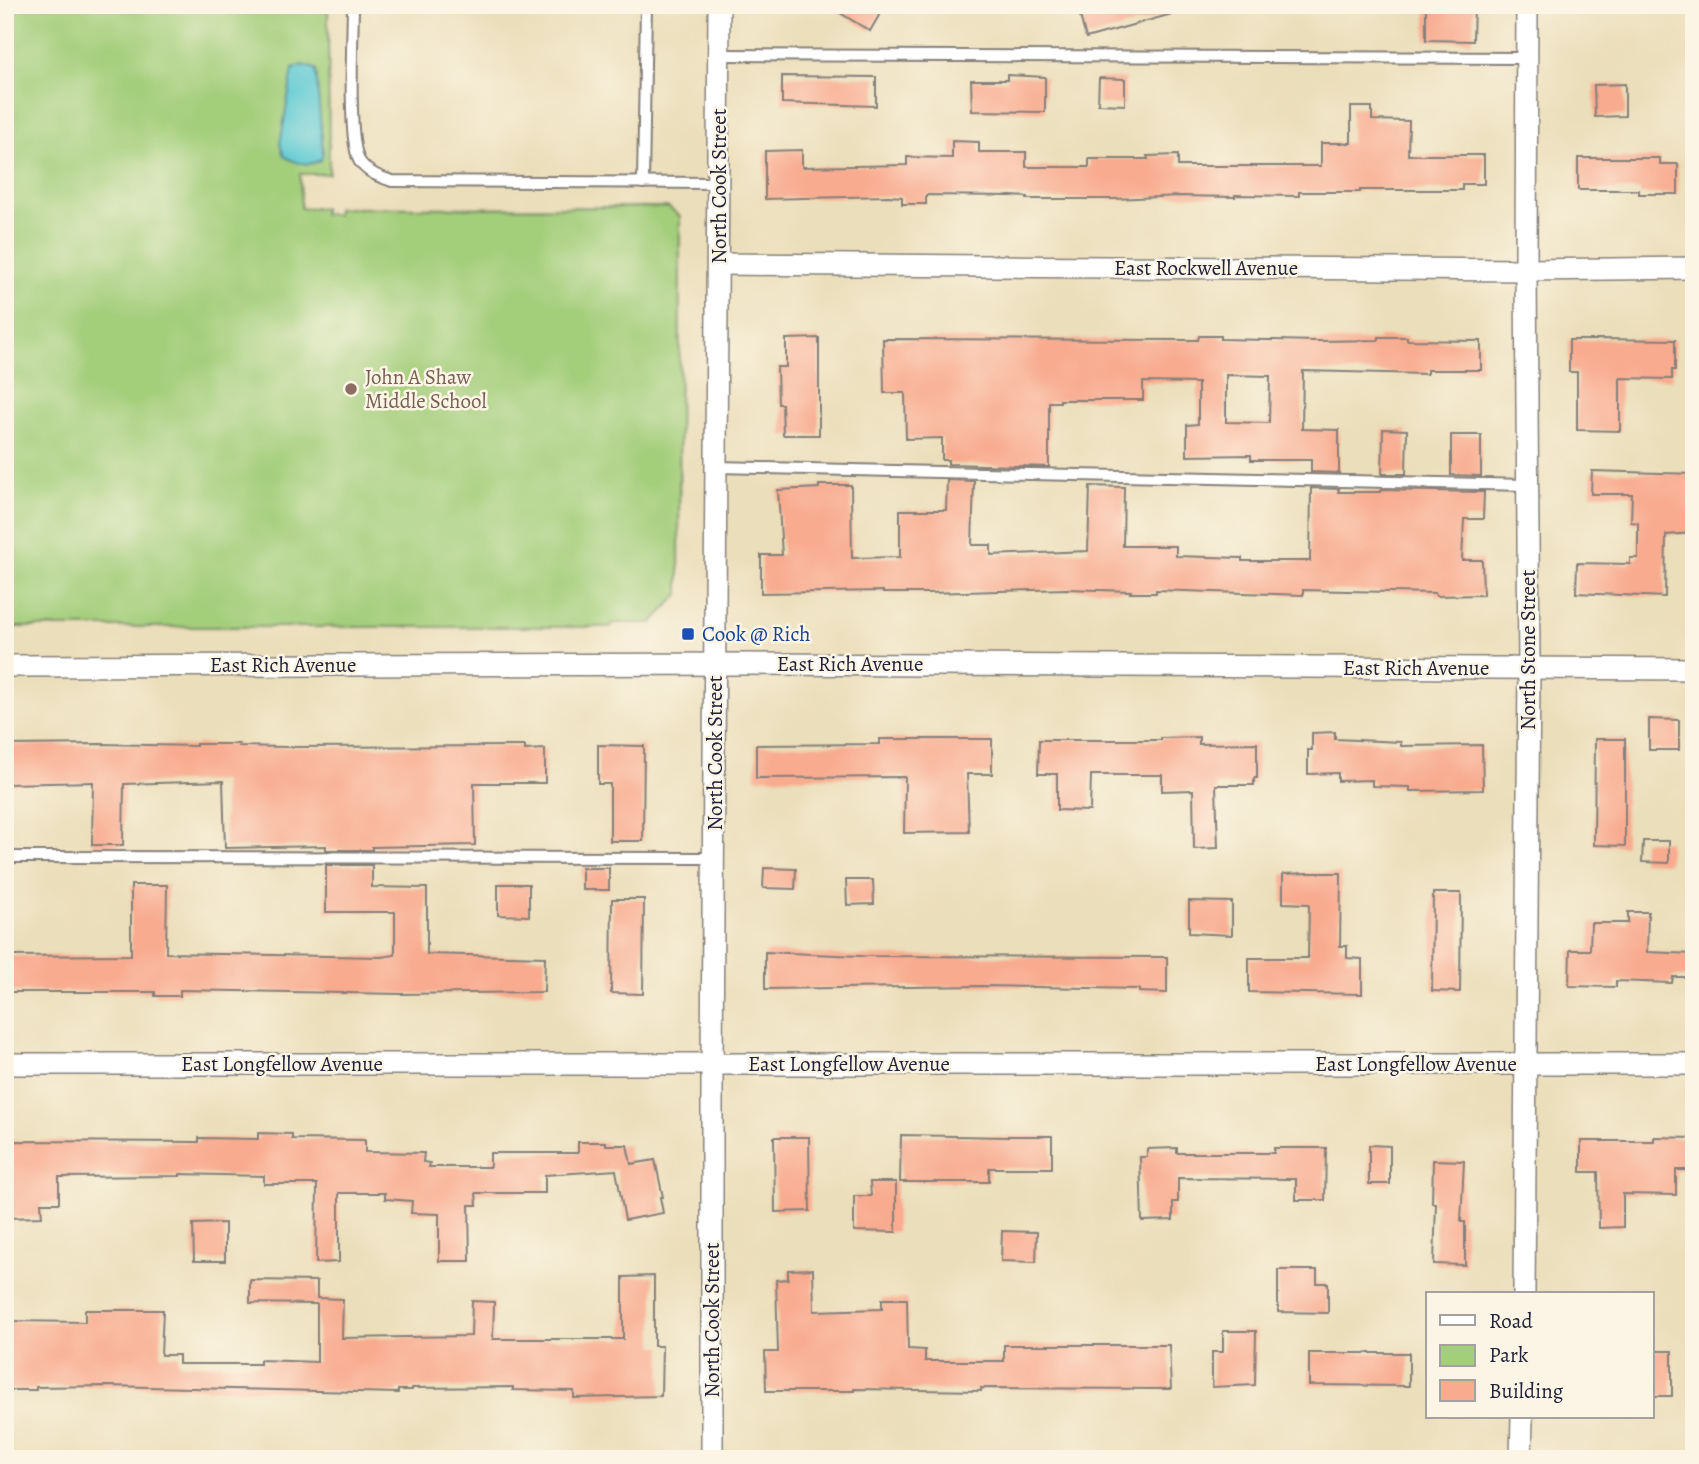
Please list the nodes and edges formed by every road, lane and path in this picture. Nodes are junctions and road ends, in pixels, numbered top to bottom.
1 (353, 5) edge
2 (646, 5) edge
3 (719, 5) edge
4 (1527, 5) edge
5 (719, 55) junction
6 (1527, 58) junction
7 (643, 183) junction
8 (719, 183) junction
9 (719, 264) junction
10 (1694, 268) edge
11 (1526, 270) junction
12 (715, 467) junction
13 (1527, 485) junction
14 (715, 664) junction
15 (5, 666) edge
16 (1529, 669) junction
17 (1694, 669) edge
18 (5, 857) edge
19 (715, 858) junction
20 (5, 1065) edge
21 (712, 1065) junction
22 (1527, 1065) junction
23 (1694, 1065) edge
24 (1524, 1292) edge
25 (1522, 1418) edge
26 (712, 1459) edge
27 (1521, 1459) edge

1 - 7 lane
2 - 7 lane
3 - 5 street, North Cook Street
4 - 6 street, North Stone Street
5 - 6 lane
5 - 8 street, North Cook Street
6 - 11 street, North Stone Street
7 - 8 lane
8 - 9 street, North Cook Street
9 - 11 street, East Rockwell Avenue
9 - 12 street, North Cook Street
10 - 11 street, East Rockwell Avenue
11 - 13 street, North Stone Street
12 - 13 lane
12 - 14 street, North Cook Street
13 - 16 street, North Stone Street
14 - 15 street, East Rich Avenue
14 - 16 street, East Rich Avenue
14 - 19 street, North Cook Street
16 - 17 street, East Rich Avenue
16 - 22 street, North Stone Street
18 - 19 lane
19 - 21 street, North Cook Street
20 - 21 street, East Longfellow Avenue
21 - 22 street, East Longfellow Avenue
21 - 26 street, North Cook Street
22 - 23 street, East Longfellow Avenue
22 - 24 street, North Stone Street
25 - 27 street

